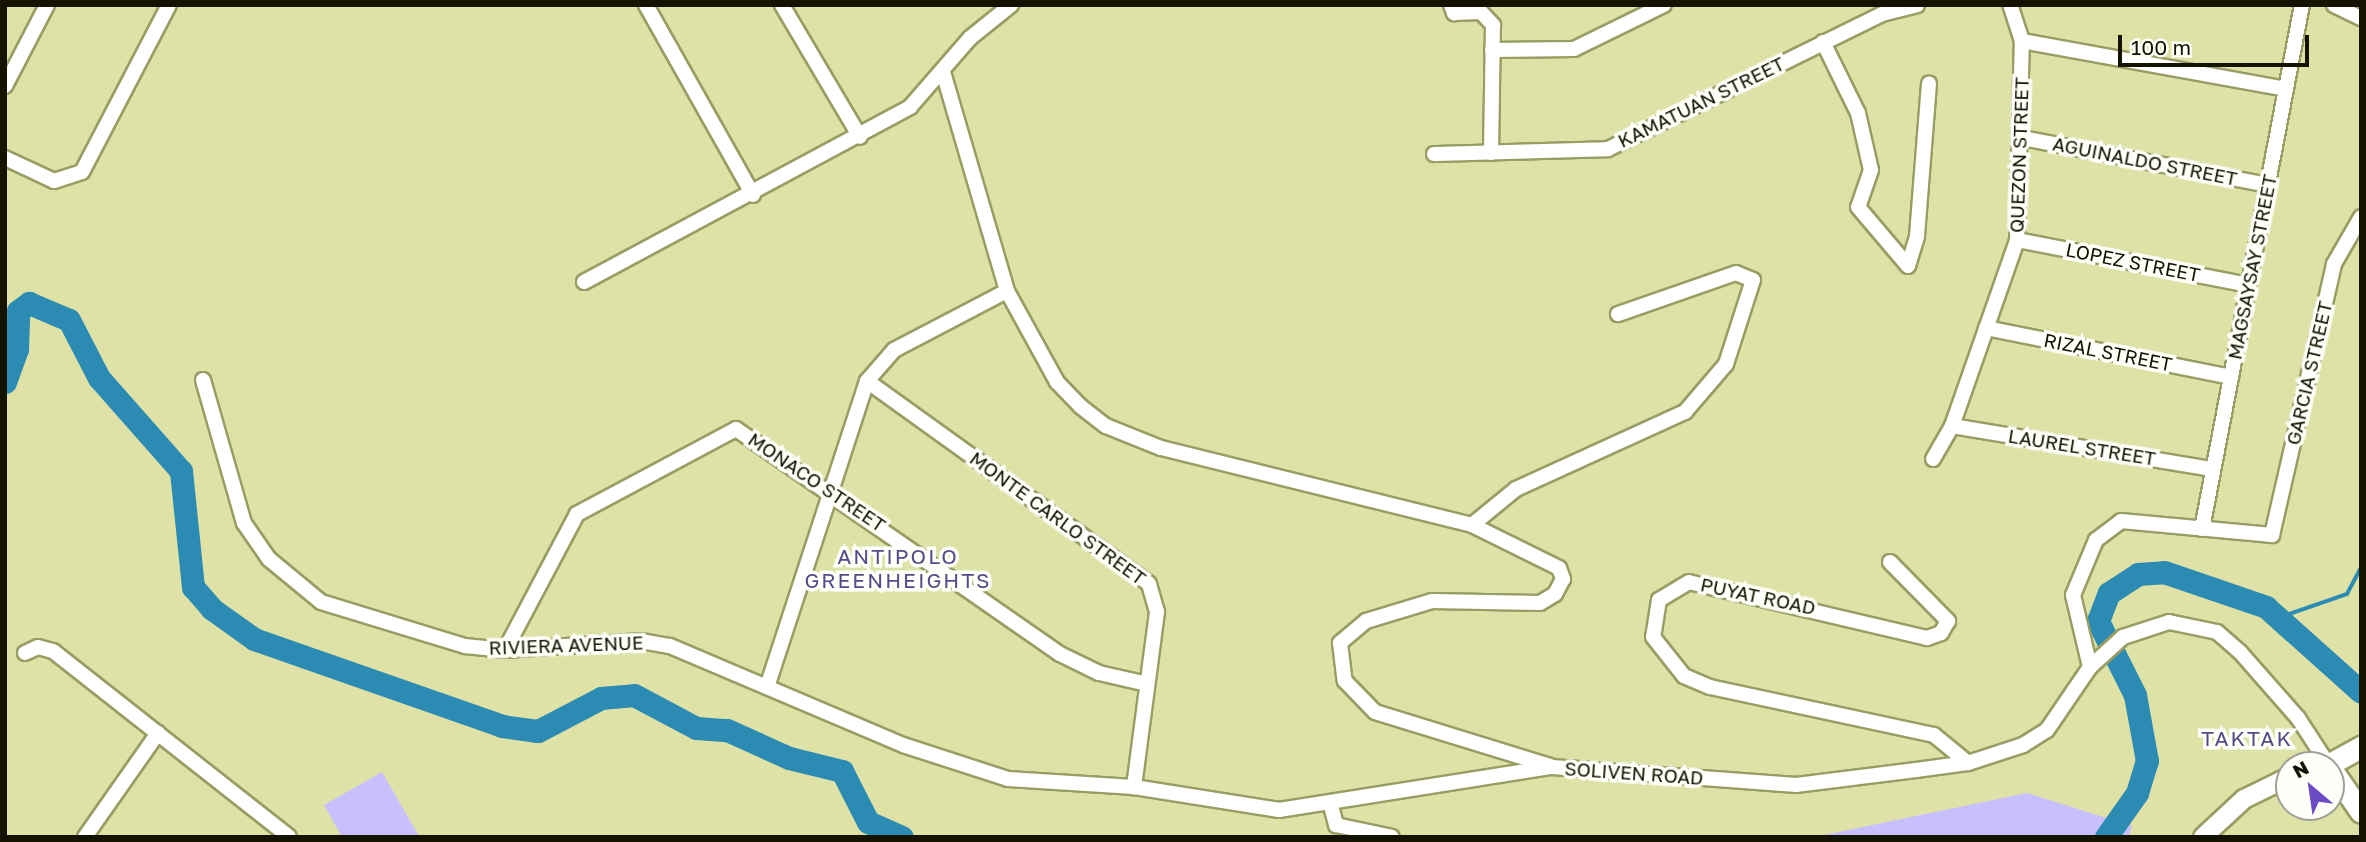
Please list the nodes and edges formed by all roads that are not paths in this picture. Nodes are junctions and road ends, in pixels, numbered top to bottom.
1 (47, 5) edge
2 (169, 5) edge
3 (646, 5) edge
4 (782, 5) edge
5 (1011, 5) edge
6 (1451, 5) edge
7 (1664, 5) edge
8 (1917, 5) edge
9 (2010, 5) edge
10 (2302, 5) edge
11 (2333, 5) edge
12 (1879, 10) edge
13 (2361, 18) edge
14 (2022, 41) junction
15 (1823, 42) junction
16 (1492, 50) junction
17 (943, 72) junction
18 (1929, 83) dead end
19 (5, 86) edge
20 (2286, 89) junction
21 (860, 137) junction
22 (2022, 138) junction
23 (1434, 153) dead end
24 (1491, 153) junction
25 (5, 158) edge
26 (2269, 185) junction
27 (752, 195) junction
28 (2361, 217) edge
29 (2017, 240) junction
30 (584, 282) dead end
31 (2248, 285) junction
32 (1007, 291) junction
33 (1618, 314) dead end
34 (1986, 327) junction
35 (2231, 377) junction
36 (203, 380) dead end
37 (867, 381) junction
38 (1952, 426) junction
39 (1933, 459) dead end
40 (2212, 468) junction
41 (828, 491) junction
42 (1472, 525) junction
43 (2202, 529) junction
44 (1890, 562) dead end
45 (505, 650) junction
46 (26, 653) dead end
47 (2093, 664) junction
48 (1147, 684) junction
49 (767, 687) junction
50 (158, 733) junction
51 (2361, 747) edge
52 (2315, 751) edge
53 (2345, 755) edge
54 (1968, 763) junction
55 (1552, 766) junction
56 (2275, 784) edge
57 (1134, 787) junction
58 (2345, 791) edge
59 (1331, 806) junction
60 (2361, 812) edge
61 (85, 837) edge
62 (289, 837) edge
63 (1392, 837) edge
64 (2203, 837) edge

1 - 19 street
2 - 25 street
3 - 27 street
4 - 21 street
5 - 17 street
6 - 16 street
7 - 16 street
8 - 12 street, KAMATUAN STREET
9 - 14 street, QUEZON STREET
10 - 20 street, MAGSAYSAY STREET
11 - 13 street
12 - 15 street, KAMATUAN STREET
14 - 20 street
14 - 22 street, QUEZON STREET
15 - 18 street
15 - 24 street, KAMATUAN STREET
16 - 24 street
17 - 21 street
17 - 32 street
20 - 26 street, MAGSAYSAY STREET
21 - 27 street
22 - 26 street, AGUINALDO STREET
22 - 29 street, QUEZON STREET
23 - 24 street, KAMATUAN STREET
26 - 31 street, MAGSAYSAY STREET
27 - 30 street
28 - 43 street, GARCIA STREET
29 - 31 street, LOPEZ STREET
29 - 34 street, QUEZON STREET
31 - 35 street, MAGSAYSAY STREET
32 - 37 street
32 - 42 street
33 - 42 street
34 - 35 street, RIZAL STREET
34 - 38 street, QUEZON STREET
35 - 40 street, MAGSAYSAY STREET
36 - 45 street, RIVIERA AVENUE
37 - 41 street
37 - 48 street, MONTE CARLO STREET
38 - 39 street, QUEZON STREET
38 - 40 street, LAUREL STREET
40 - 43 street, MAGSAYSAY STREET
41 - 45 street, MONACO STREET
41 - 48 street, MONACO STREET
41 - 49 street
42 - 55 street
43 - 47 street
44 - 54 street, PUYAT ROAD
45 - 49 street, RIVIERA AVENUE
46 - 50 street
47 - 52 street, SOLIVEN ROAD
47 - 54 street, SOLIVEN ROAD
48 - 57 street, MONTE CARLO STREET
49 - 57 street, RIVIERA AVENUE
50 - 61 street
50 - 62 street
51 - 53 main road
54 - 55 street, SOLIVEN ROAD
55 - 59 street, SOLIVEN ROAD
56 - 64 street
57 - 59 street, SOLIVEN ROAD
58 - 60 main road
59 - 63 street

